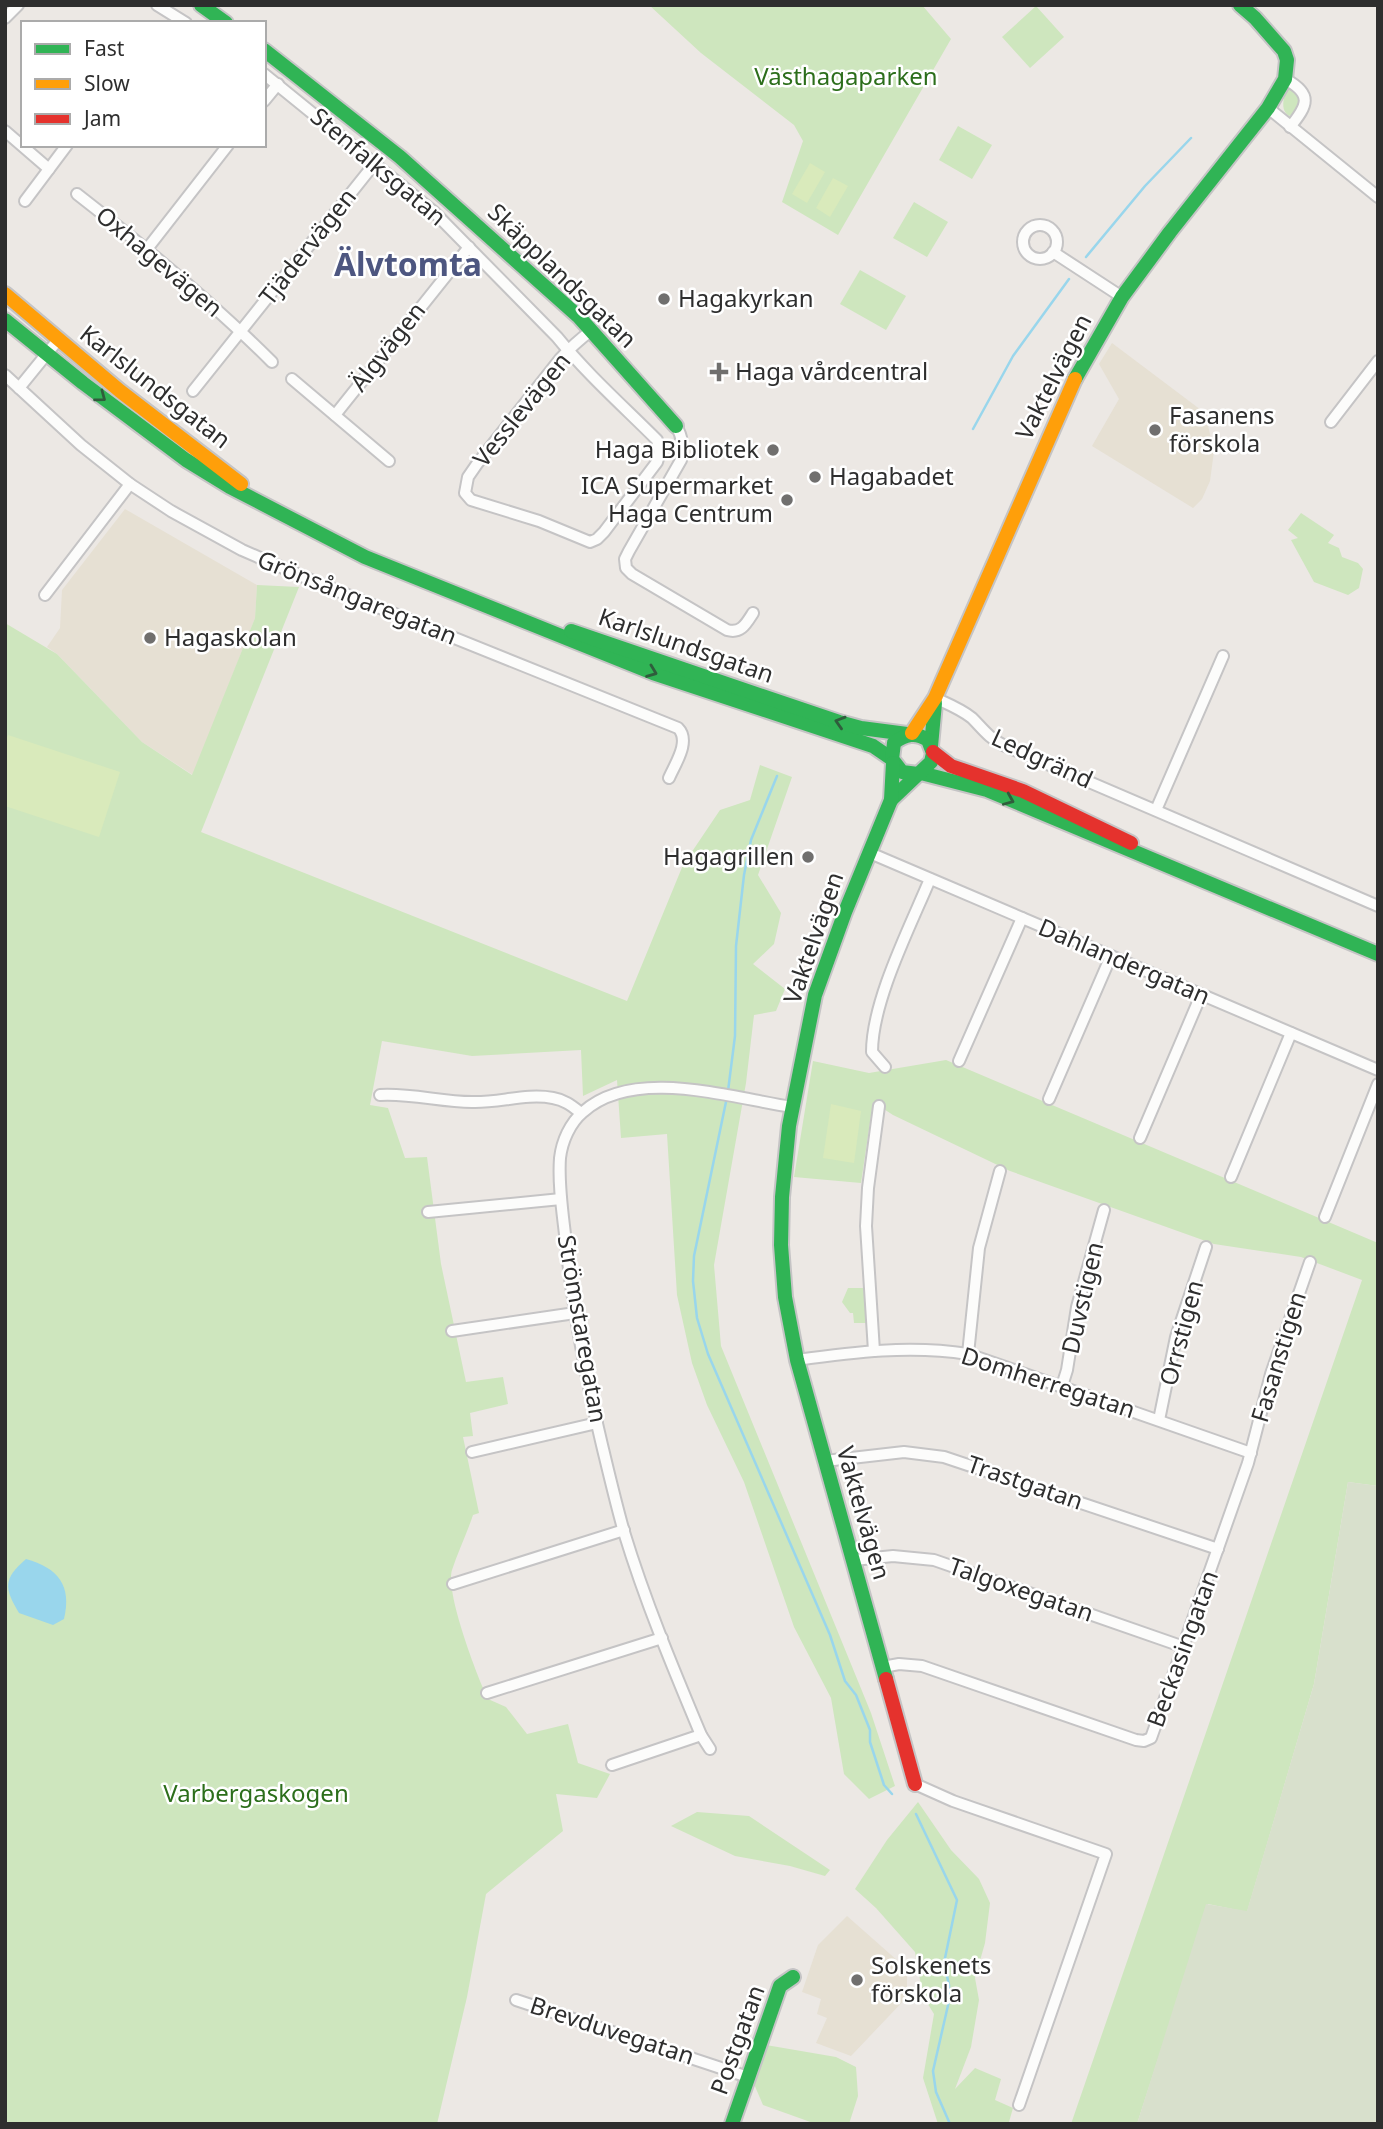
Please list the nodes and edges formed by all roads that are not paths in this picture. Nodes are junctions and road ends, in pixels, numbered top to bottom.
1 (18, 5) edge
2 (157, 5) edge
3 (201, 5) edge
4 (1228, 5) edge
5 (1240, 5) edge
6 (169, 12) junction
7 (5, 18) edge
8 (163, 21) edge
9 (183, 21) edge
10 (223, 21) edge
11 (1267, 32) junction
12 (266, 52) edge
13 (266, 75) edge
14 (1285, 79) junction
15 (278, 84) junction
16 (266, 99) edge
17 (1268, 108) junction
18 (1290, 127) junction
19 (5, 131) edge
20 (21, 145) edge
21 (24, 147) edge
22 (66, 147) edge
23 (226, 147) edge
24 (375, 163) junction
25 (49, 169) junction
26 (78, 194) dead end
27 (1378, 197) edge
28 (25, 201) dead end
29 (469, 247) junction
30 (147, 249) junction
31 (1053, 251) dead end
32 (5, 294) edge
33 (1122, 297) junction
34 (5, 320) edge
35 (592, 330) junction
36 (240, 331) junction
37 (58, 340) junction
38 (568, 351) junction
39 (47, 354) junction
40 (1378, 361) edge
41 (272, 362) dead end
42 (5, 374) edge
43 (292, 379) dead end
44 (19, 388) junction
45 (193, 391) dead end
46 (335, 415) junction
47 (1331, 422) dead end
48 (676, 426) joint
49 (660, 447) joint
50 (389, 461) dead end
51 (130, 484) junction
52 (278, 512) junction
53 (452, 593) junction
54 (45, 595) dead end
55 (752, 613) dead end
56 (1223, 656) dead end
57 (935, 698) junction
58 (910, 733) junction
59 (932, 749) junction
60 (892, 761) junction
61 (920, 773) junction
62 (669, 778) dead end
63 (891, 800) junction
64 (1156, 810) junction
65 (870, 853) junction
66 (1185, 872) junction
67 (930, 879) junction
68 (1378, 906) edge
69 (1022, 918) junction
70 (1378, 954) edge
71 (1111, 956) junction
72 (1201, 995) junction
73 (1291, 1033) junction
74 (959, 1060) dead end
75 (885, 1067) dead end
76 (1378, 1070) edge
77 (1378, 1084) edge
78 (380, 1095) dead end
79 (1049, 1099) dead end
80 (792, 1107) junction
81 (879, 1107) dead end
82 (581, 1113) junction
83 (1140, 1138) dead end
84 (1000, 1171) dead end
85 (1231, 1177) dead end
86 (561, 1199) junction
87 (1104, 1210) dead end
88 (428, 1212) dead end
89 (1325, 1217) dead end
90 (1206, 1247) dead end
91 (1310, 1262) dead end
92 (575, 1313) junction
93 (452, 1331) dead end
94 (874, 1351) junction
95 (968, 1354) junction
96 (797, 1360) junction
97 (1062, 1386) junction
98 (1159, 1420) junction
99 (597, 1423) junction
100 (472, 1452) dead end
101 (1251, 1452) junction
102 (825, 1461) junction
103 (624, 1530) junction
104 (1218, 1549) junction
105 (854, 1560) junction
106 (453, 1584) dead end
107 (662, 1638) junction
108 (1184, 1647) junction
109 (883, 1667) junction
110 (487, 1693) dead end
111 (701, 1735) junction
112 (710, 1749) dead end
113 (612, 1765) dead end
114 (915, 1784) joint
115 (793, 1977) dead end
116 (516, 2000) dead end
117 (748, 2077) junction
118 (1019, 2105) dead end
119 (732, 2124) edge

1 - 7 street
2 - 6 street
3 - 10 street
4 - 11 street
5 - 11 street
6 - 8 street
6 - 9 street
11 - 14 street
12 - 35 street, Skäpplandsgatan
13 - 15 street, Stenfalksgatan
14 - 17 street, Vaktelvägen
14 - 18 street
15 - 16 street
15 - 24 street, Stenfalksgatan
17 - 18 street
17 - 33 street, Vaktelvägen
18 - 27 street
19 - 20 street
21 - 25 street
22 - 25 street
23 - 30 street
24 - 29 street, Stenfalksgatan
24 - 36 street, Tjädervägen
25 - 28 street
26 - 30 street, Oxhagevägen
29 - 38 street, Stenfalksgatan
29 - 46 street, Älgvägen
30 - 36 street, Oxhagevägen
31 - 33 street
32 - 37 street, Karlslundsgatan
33 - 57 street, Vaktelvägen
34 - 39 street, Karlslundsgatan
35 - 38 street, Vesslevägen
35 - 48 street, Skäpplandsgatan
36 - 41 street, Oxhagevägen
36 - 45 street, Oxhagevägen
37 - 39 street
37 - 52 street, Karlslundsgatan
38 - 49 street, Stenfalksgatan
38 - 49 street, Vesslevägen
39 - 44 street
39 -> 52 street, Karlslundsgatan
40 - 47 street
42 - 44 street, Grönsångaregatan
43 - 46 street
44 - 51 street, Grönsångaregatan
46 - 50 street
48 - 55 street, Skäpplandsgatan
51 - 54 street
51 - 62 street, Grönsångaregatan
52 - 53 street, Karlslundsgatan
58 -> 53 street, Karlslundsgatan
53 -> 60 street, Karlslundsgatan
56 - 64 street
57 - 58 street, Vaktelvägen
57 - 59 street, Vaktelvägen
57 - 64 street, Ledgränd
58 - 59 street
58 - 60 street
59 - 61 street
59 - 66 street
60 - 61 street
60 - 63 street, Vaktelvägen
61 - 63 street, Vaktelvägen
61 -> 66 street
63 - 65 street, Vaktelvägen
64 - 68 street, Ledgränd
65 - 67 street, Dahlandergatan
65 - 80 street, Vaktelvägen
66 - 70 street
67 - 69 street, Dahlandergatan
67 - 75 street
69 - 71 street, Dahlandergatan
69 - 74 street
71 - 72 street, Dahlandergatan
71 - 79 street
72 - 73 street, Dahlandergatan
72 - 83 street
73 - 76 street, Dahlandergatan
73 - 85 street
77 - 89 street
78 - 82 street
80 - 82 street
80 - 96 street, Vaktelvägen
81 - 94 street
82 - 86 street, Strömstaregatan
84 - 95 street
86 - 88 street
86 - 92 street, Strömstaregatan
87 - 97 street, Duvstigen
90 - 98 street, Orrstigen
91 - 101 street, Fasanstigen
92 - 93 street
92 - 99 street, Strömstaregatan
94 - 95 street, Domherregatan
94 - 96 street, Domherregatan
95 - 97 street, Domherregatan
96 - 102 street, Vaktelvägen
97 - 98 street, Domherregatan
98 - 101 street, Domherregatan
99 - 100 street
99 - 103 street, Strömstaregatan
101 - 104 street, Beckasingatan
102 - 104 street, Trastgatan
102 - 105 street, Vaktelvägen
103 - 106 street
103 - 107 street, Strömstaregatan
104 - 108 street, Beckasingatan
105 - 108 street, Talgoxegatan
105 - 109 street, Vaktelvägen
107 - 110 street
107 - 111 street, Strömstaregatan
108 - 109 street, Beckasingatan
109 - 114 street, Vaktelvägen
111 - 112 street, Strömstaregatan
111 - 113 street
114 - 118 street, Vaktelvägen
115 - 117 street, Postgatan
116 - 117 street, Brevduvegatan
117 - 119 street, Postgatan

